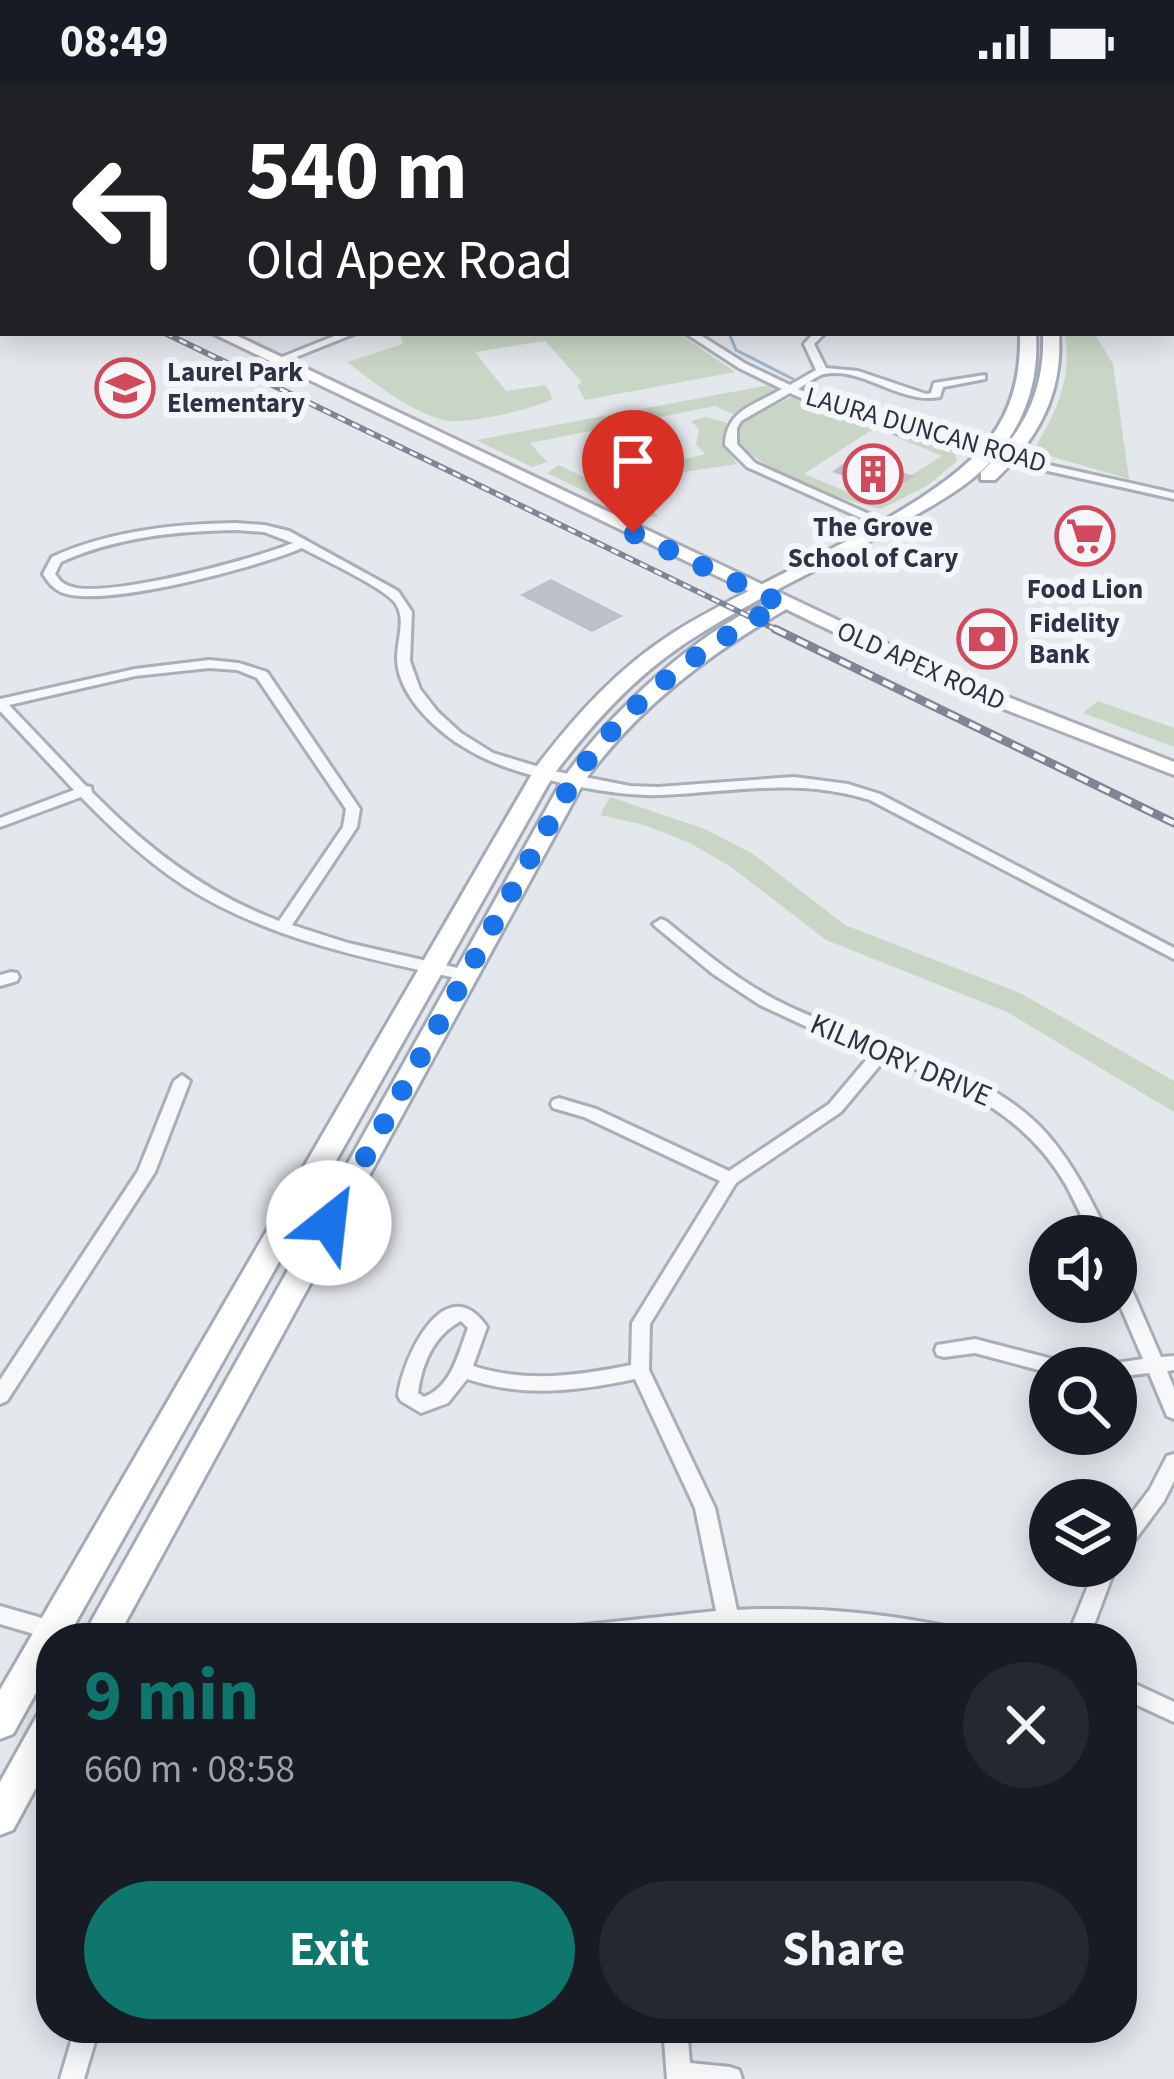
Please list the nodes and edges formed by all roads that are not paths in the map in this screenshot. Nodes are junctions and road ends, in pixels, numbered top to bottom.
1 (225, 336) edge
2 (343, 336) edge
3 (694, 336) edge
4 (817, 336) edge
5 (1028, 336) edge
6 (1051, 336) edge
7 (277, 361) junction
8 (822, 370) junction
9 (981, 377) dead end
10 (792, 391) junction
11 (1000, 453) junction
12 (1174, 496) edge
13 (895, 528) junction
14 (301, 544) junction
15 (773, 599) junction
16 (0, 703) edge
17 (1174, 769) edge
18 (544, 772) junction
19 (574, 779) junction
20 (86, 790) junction
21 (0, 823) edge
22 (662, 924) dead end
23 (282, 928) junction
24 (1174, 954) edge
25 (430, 968) junction
26 (465, 975) junction
27 (883, 1050) junction
28 (182, 1081) dead end
29 (560, 1104) dead end
30 (730, 1179) junction
31 (1091, 1215) edge
32 (1137, 1314) edge
33 (944, 1350) dead end
34 (1029, 1360) edge
35 (1164, 1365) edge
36 (462, 1370) junction
37 (640, 1370) junction
38 (0, 1396) edge
39 (1174, 1411) edge
40 (1174, 1462) edge
41 (1137, 1522) edge
42 (1098, 1587) edge
43 (0, 1615) edge
44 (728, 1617) junction
45 (72, 1623) edge
46 (107, 1623) edge
47 (676, 1623) edge
48 (877, 1623) edge
49 (1084, 1623) edge
50 (36, 1625) edge
51 (36, 1674) edge
52 (1137, 1695) edge
53 (1174, 1712) edge
54 (0, 1723) edge
55 (36, 1752) edge
56 (0, 1818) edge
57 (83, 2043) edge
58 (677, 2043) edge
59 (680, 2077) edge
60 (72, 2079) edge
61 (730, 2079) edge

1 - 7 main road, OLD APEX ROAD
2 - 7 street
3 - 10 street, LAURA DUNCAN ROAD
4 - 8 street
5 - 11 main road
6 - 11 main road
7 - 15 main road, OLD APEX ROAD
8 - 9 street
8 - 10 street
10 - 11 street, LAURA DUNCAN ROAD
10 - 13 street
11 - 12 street, LAURA DUNCAN ROAD
11 - 13 main road
13 - 15 main road
14 - 14 street
14 - 18 street
15 - 17 main road, OLD APEX ROAD
15 - 18 main road
15 - 19 main road
16 - 20 street
16 - 23 street
18 - 19 street
18 - 25 main road
19 - 24 street
19 - 26 main road
20 - 21 street
20 - 23 street
22 - 27 street, KILMORY DRIVE
23 - 25 street
25 - 26 street
25 - 45 main road
26 - 46 main road
27 - 30 street
27 - 31 street, KILMORY DRIVE
28 - 38 street
29 - 30 street
30 - 37 street
32 - 35 street
33 - 34 street
35 - 39 street
36 - 36 street
36 - 37 street
37 - 44 street
40 - 41 street
42 - 49 street
43 - 50 street
44 - 47 street
44 - 48 street
51 - 54 main road
52 - 53 street
55 - 56 main road
57 - 60 street
58 - 59 street
59 - 61 street

